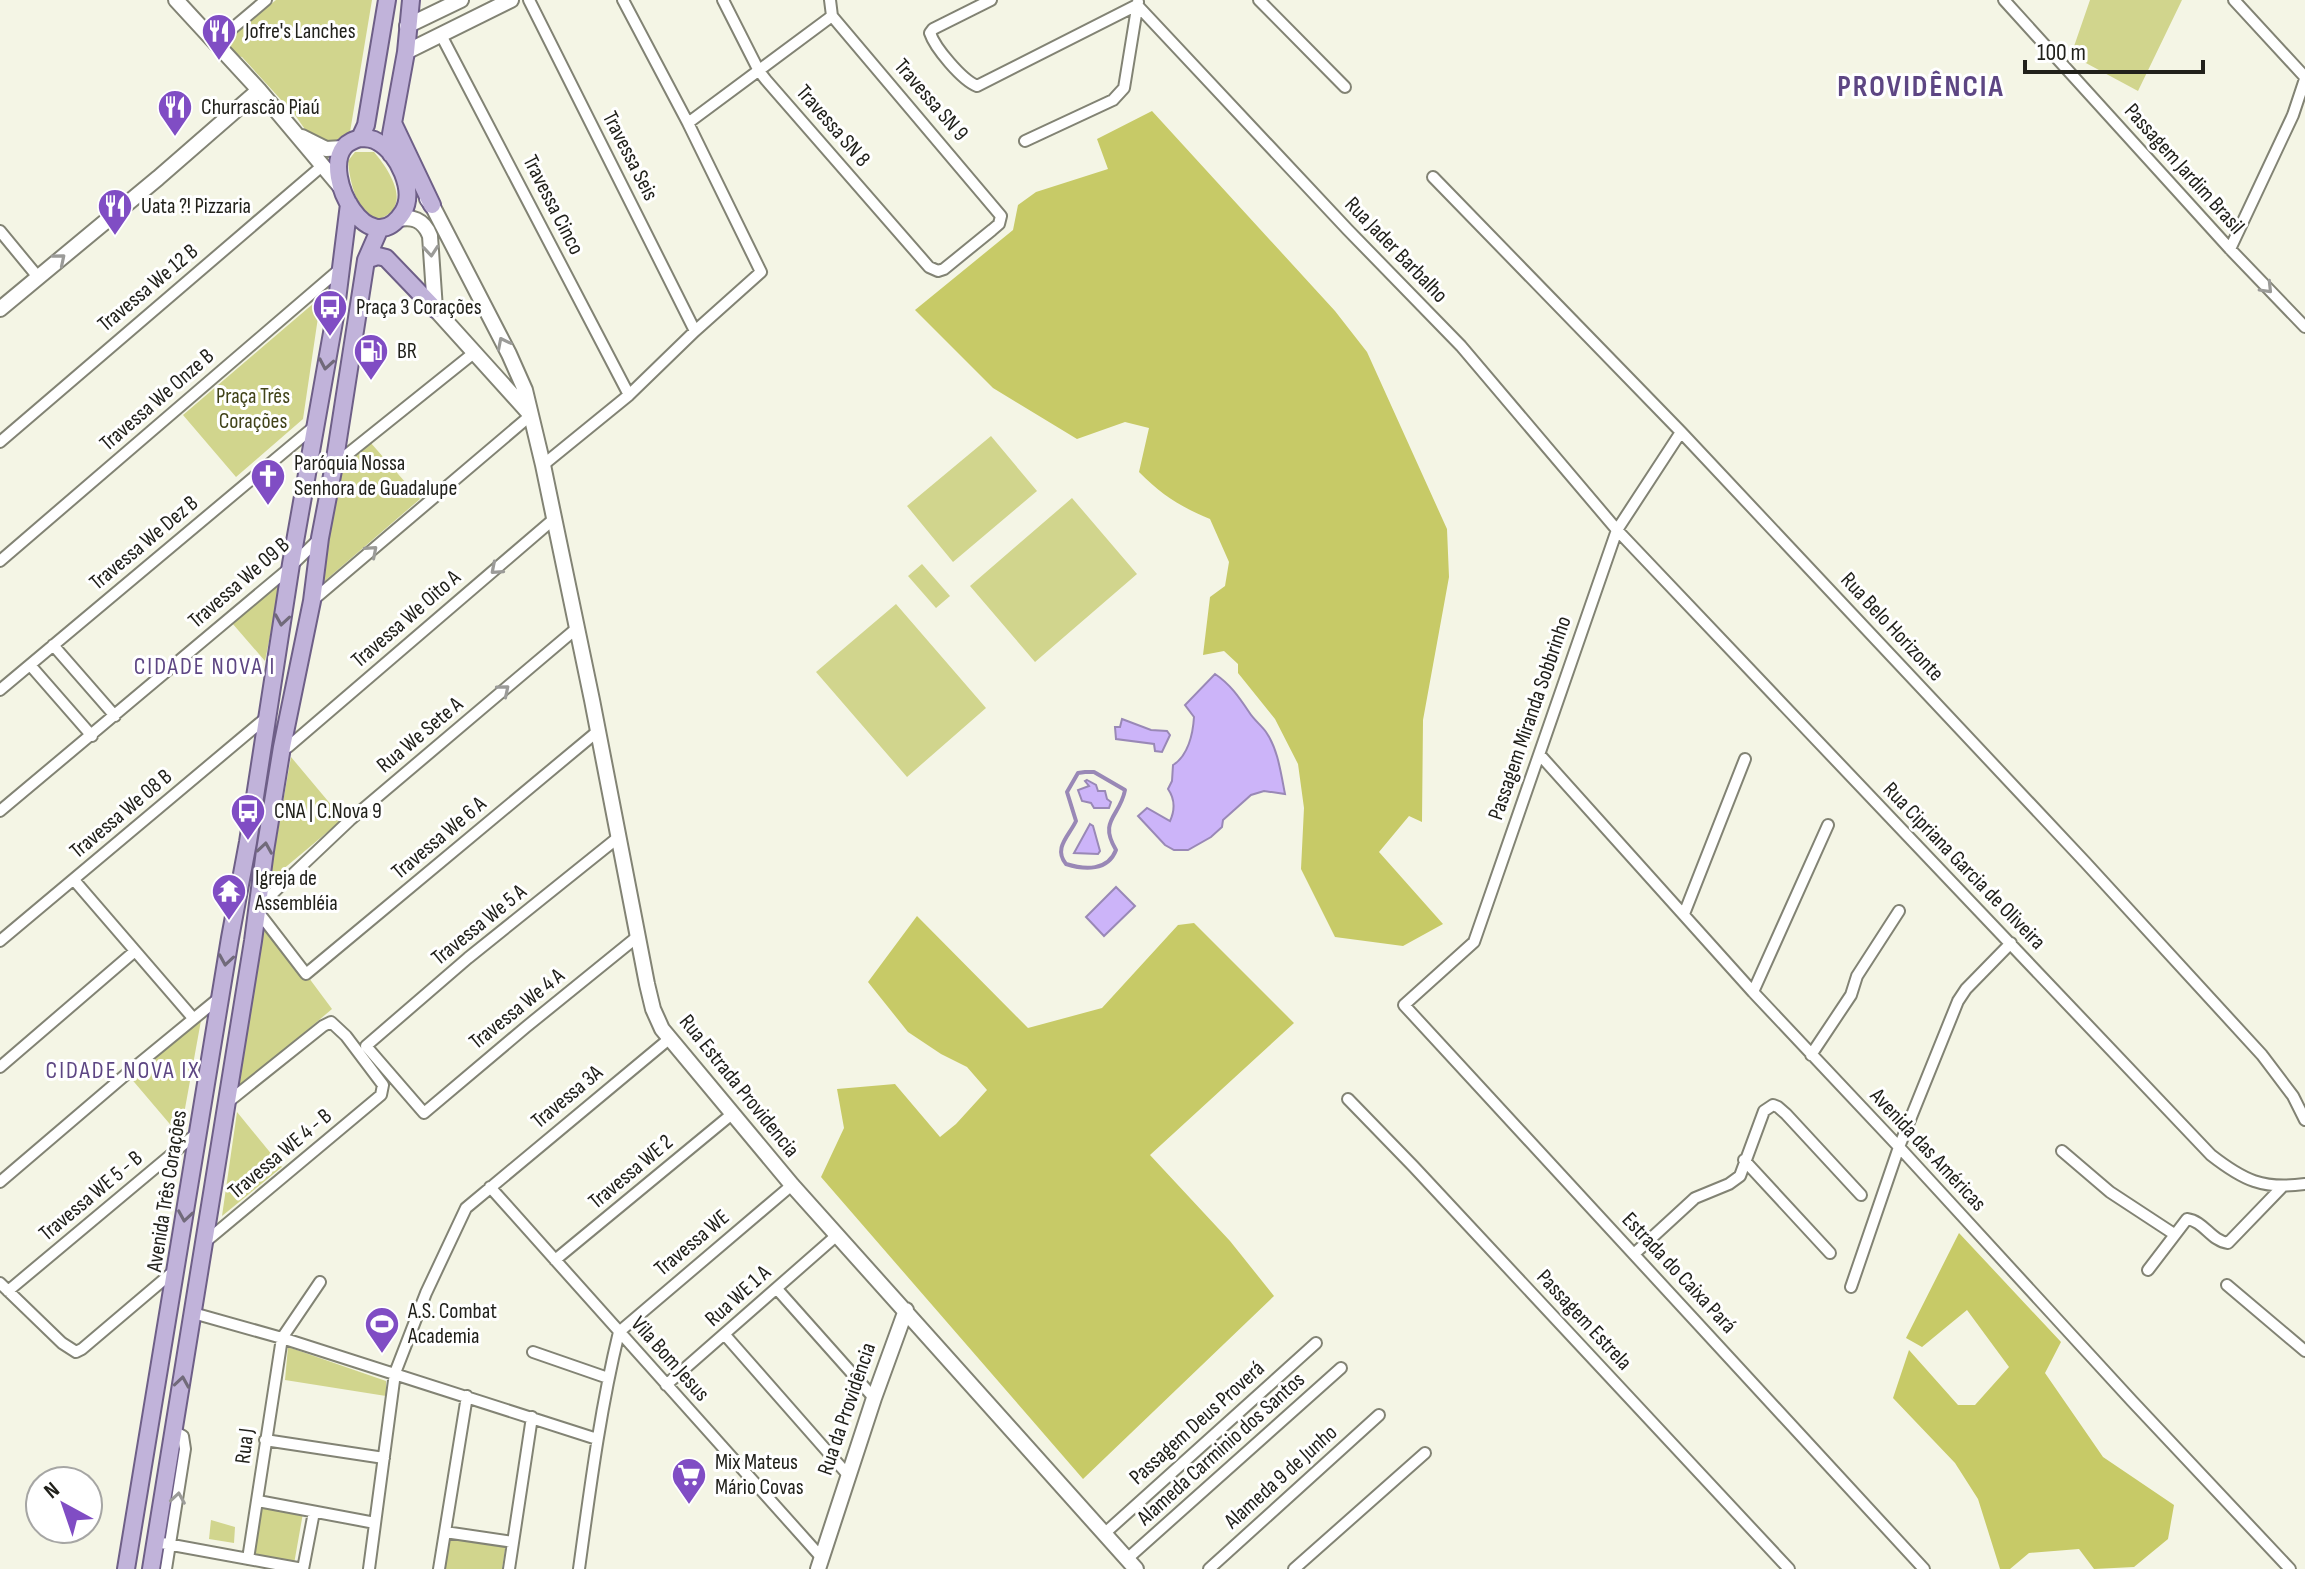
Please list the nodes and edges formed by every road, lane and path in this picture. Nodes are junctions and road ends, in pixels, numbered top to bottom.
1 (176, 0) edge
2 (266, 0) edge
3 (461, 0) edge
4 (511, 0) edge
5 (529, 0) edge
6 (623, 0) edge
7 (723, 0) edge
8 (830, 0) edge
9 (991, 0) edge
10 (1259, 0) edge
11 (2004, 0) edge
12 (2234, 0) edge
13 (1138, 3) edge
14 (386, 5) edge
15 (409, 13) edge
16 (832, 16) junction
17 (441, 35) junction
18 (215, 43) junction
19 (406, 52) junction
20 (376, 69) junction
21 (759, 71) junction
22 (400, 77) junction
23 (2305, 78) edge
24 (1345, 87) dead end
25 (259, 90) junction
26 (2293, 115) junction
27 (393, 123) junction
28 (688, 123) junction
29 (2305, 124) edge
30 (296, 134) junction
31 (360, 138) junction
32 (1025, 141) dead end
33 (343, 148) junction
34 (395, 161) junction
35 (322, 166) junction
36 (1433, 177) dead end
37 (346, 197) junction
38 (432, 205) junction
39 (396, 220) junction
40 (380, 228) junction
41 (0, 231) edge
42 (2230, 249) junction
43 (366, 260) junction
44 (929, 267) joint
45 (340, 269) junction
46 (38, 277) junction
47 (0, 309) edge
48 (435, 309) junction
49 (2305, 327) edge
50 (695, 331) junction
51 (475, 352) junction
52 (629, 395) junction
53 (531, 415) junction
54 (315, 426) junction
55 (1681, 432) junction
56 (0, 442) edge
57 (334, 465) junction
58 (543, 465) junction
59 (555, 518) junction
60 (1617, 530) junction
61 (320, 538) junction
62 (0, 561) edge
63 (291, 564) junction
64 (312, 601) junction
65 (577, 628) junction
66 (53, 645) junction
67 (30, 665) junction
68 (0, 690) edge
69 (115, 716) junction
70 (267, 717) junction
71 (598, 731) junction
72 (92, 736) junction
73 (282, 747) junction
74 (1540, 755) junction
75 (1745, 759) dead end
76 (0, 811) edge
77 (1828, 825) dead end
78 (620, 836) junction
79 (74, 880) junction
80 (238, 896) junction
81 (256, 909) junction
82 (1899, 911) dead end
83 (1684, 914) junction
84 (637, 937) junction
85 (0, 941) edge
86 (2011, 943) junction
87 (135, 951) junction
88 (1753, 992) junction
89 (220, 997) junction
90 (1404, 1005) joint
91 (193, 1018) junction
92 (669, 1039) junction
93 (365, 1052) junction
94 (1811, 1055) junction
95 (0, 1067) edge
96 (1348, 1099) dead end
97 (227, 1103) junction
98 (732, 1114) junction
99 (2305, 1120) edge
100 (199, 1132) junction
101 (1899, 1147) junction
102 (2062, 1151) dead end
103 (1744, 1160) junction
104 (0, 1182) edge
105 (2305, 1184) edge
106 (792, 1185) junction
107 (2283, 1186) junction
108 (490, 1187) junction
109 (1861, 1195) dead end
110 (2174, 1234) junction
111 (836, 1236) junction
112 (204, 1243) junction
113 (1830, 1253) dead end
114 (1634, 1254) junction
115 (555, 1260) junction
116 (177, 1269) junction
117 (2148, 1270) dead end
118 (320, 1282) dead end
119 (2227, 1285) dead end
120 (4, 1287) edge
121 (1851, 1287) dead end
122 (777, 1289) junction
123 (906, 1310) junction
124 (193, 1313) junction
125 (619, 1332) junction
126 (725, 1335) junction
127 (282, 1338) junction
128 (1316, 1343) dead end
129 (2305, 1351) edge
130 (533, 1352) dead end
131 (1341, 1368) dead end
132 (395, 1373) junction
133 (608, 1378) junction
134 (666, 1385) junction
135 (467, 1396) junction
136 (874, 1398) junction
137 (1379, 1415) dead end
138 (532, 1417) junction
139 (151, 1427) junction
140 (174, 1431) junction
141 (597, 1439) junction
142 (265, 1440) junction
143 (1425, 1453) dead end
144 (384, 1458) junction
145 (848, 1475) junction
146 (258, 1501) junction
147 (314, 1512) junction
148 (375, 1523) junction
149 (445, 1532) junction
150 (1105, 1533) junction
151 (513, 1542) junction
152 (163, 1544) junction
153 (248, 1559) junction
154 (819, 1563) edge
155 (1132, 1564) edge
156 (126, 1569) edge
157 (151, 1569) edge
158 (166, 1569) edge
159 (303, 1569) edge
160 (369, 1569) edge
161 (439, 1569) edge
162 (509, 1569) edge
163 (579, 1569) edge
164 (1209, 1569) edge
165 (1294, 1569) edge
166 (1789, 1569) edge
167 (1924, 1569) edge
168 (2290, 1569) edge

1 - 18 main road
2 - 18 street
3 - 15 main road
4 - 17 main road
5 - 50 street, Travessa Seis
6 - 28 street
7 - 21 street, Travessa SN 8
8 - 16 street
9 - 13 street
10 - 24 street
11 - 42 street, Passagem Jardim Brasil
12 - 23 street
13 - 32 street
13 - 60 street, Rua Jader Barbalho
14 - 15 main road
14 - 20 main road
15 - 19 main road
16 - 21 street
16 - 44 street, Travessa SN 9
17 - 19 main road
17 - 52 street, Travessa Cinco
18 - 25 main road
19 - 22 main road
20 - 22 main road
20 - 31 main road
21 - 28 street
21 - 44 street, Travessa SN 8
22 - 27 main road
23 - 26 street
25 - 30 main road
46 -> 25 main road
26 - 29 street
26 - 42 street
27 - 34 main road
27 - 38 main road
28 - 50 street
30 - 33 main road
30 - 35 main road
31 - 33 main road
31 - 34 main road
33 - 37 main road
34 - 38 main road, Rua Estrada Providencia
34 - 39 main road
35 - 37 main road
35 - 56 street, Travessa We 12 B
36 - 55 street, Rua Belo Horizonte
37 - 40 main road
37 - 45 main road, Avenida Três Corações
53 -> 38 main road, Rua Estrada Providencia
39 - 40 main road
39 -> 48 main road
40 - 43 main road, Avenida Três Corações
41 - 46 street
42 -> 49 street, Passagem Jardim Brasil
43 - 48 main road
43 - 57 main road, Avenida Três Corações
45 -> 54 main road, Avenida Três Corações
45 - 62 street, Travessa We Onze B
46 - 47 main road
48 - 51 main road, Rua Estrada Providencia
50 - 52 street
51 - 53 main road, Rua Estrada Providencia
51 - 57 street
52 - 58 street
53 - 58 main road, Rua Estrada Providencia
64 -> 53 street
54 - 63 main road, Avenida Três Corações
54 - 66 street, Travessa We Dez B
55 - 60 street, Passagem Miranda Sobbrinho
55 - 99 street, Rua Belo Horizonte
57 - 61 main road, Avenida Três Corações
58 - 59 main road, Rua Estrada Providencia
59 - 65 main road, Rua Estrada Providencia
59 -> 73 street, Travessa We Oito A
60 - 74 street, Passagem Miranda Sobbrinho
60 - 86 street, Rua Cipriana Garcia de Oliveira
61 - 63 street, Travessa We 09 B
61 - 64 main road, Avenida Três Corações
63 - 69 street, Travessa We 09 B
63 -> 70 main road, Avenida Três Corações
64 - 73 main road, Avenida Três Corações
65 - 71 main road, Rua Estrada Providencia
81 -> 65 street, Rua We Sete A
66 - 67 street, Travessa We Dez B
66 - 69 street
67 - 68 street, Travessa We Dez B
67 - 72 street
69 - 72 street, Travessa We 09 B
70 - 79 street, Travessa We 08 B
70 - 80 main road, Avenida Três Corações
71 - 78 main road, Rua Estrada Providencia
71 - 81 street, Travessa We 6 A
72 - 76 street, Travessa We 09 B
81 -> 73 main road, Avenida Três Corações
74 - 83 street, Avenida das Américas
74 - 90 street, Passagem Miranda Sobbrinho
75 - 83 street
77 - 88 street
78 - 84 main road, Rua Estrada Providencia
78 - 93 street, Travessa We 5 A
79 - 85 street, Travessa We 08 B
79 - 87 street
80 - 81 main road
80 -> 89 main road, Avenida Três Corações
81 - 97 main road, Avenida Três Corações
82 - 94 street
83 - 88 street, Avenida das Américas
84 - 92 main road, Rua Estrada Providencia
84 - 93 street, Travessa We 4 A
86 - 101 street
86 - 107 street, Rua Cipriana Garcia de Oliveira
87 - 91 street
87 - 95 street
88 - 94 street, Avenida das Américas
89 - 91 street
89 - 100 main road, Avenida Três Corações
90 - 114 street, Estrada do Caixa Pará
91 - 104 street
92 - 98 main road, Rua Estrada Providencia
92 - 108 street, Travessa 3A
93 - 97 street
93 - 112 street, Travessa WE 4 - B
94 - 101 street, Avenida das Américas
96 - 166 street, Passagem Estrela
97 - 112 main road, Avenida Três Corações
98 - 106 main road, Rua Estrada Providencia
98 - 115 street, Travessa WE 2
100 -> 116 main road, Avenida Três Corações
100 - 120 street, Travessa WE 5 - B
101 - 121 street
101 - 168 street, Avenida das Américas
102 - 110 street
103 - 109 street
103 - 113 street
103 - 114 street
105 - 107 street, Rua Cipriana Garcia de Oliveira
106 - 111 main road, Rua Estrada Providencia
106 - 125 street, Travessa WE
107 - 110 street
108 - 115 street, Vila Bom Jesus
108 - 132 street, Travessa 3A
110 - 117 street
111 - 122 street, Rua WE 1 A
111 - 123 main road, Rua Estrada Providencia
112 - 124 main road, Avenida Três Corações
114 - 167 street, Estrada do Caixa Pará
115 - 125 street, Vila Bom Jesus
116 - 120 street
116 - 139 main road, Avenida Três Corações
118 - 127 street
119 - 129 street
122 - 126 street, Rua WE 1 A
122 - 136 street
123 - 136 main road, Rua da Providência
123 - 150 main road, Rua Estrada Providencia
124 - 127 street
140 -> 124 main road, Avenida Três Corações
125 - 133 street
125 - 134 street, Vila Bom Jesus
126 - 134 street, Rua WE 1 A
126 - 145 street
127 - 132 street
127 - 142 street, Rua J
128 - 150 street, Passagem Deus Proverá
130 - 133 street
131 - 155 street, Alameda Carminio dos Santos
132 - 135 street
132 - 144 street, Travessa 3A
133 - 141 street
134 - 154 street, Vila Bom Jesus
135 - 138 street
135 - 149 street
136 - 145 main road, Rua da Providência
137 - 164 street, Alameda 9 de Junho
138 - 141 street
138 - 151 street
139 - 140 main road
139 - 156 main road, Avenida Três Corações
152 -> 140 main road, Avenida Três Corações
141 - 163 street
142 - 144 street
142 - 146 street, Rua J
143 - 165 street
144 - 148 street, Travessa 3A
145 - 154 main road, Rua da Providência
146 - 147 street
146 - 153 street, Rua J
147 - 148 street
147 - 159 street
148 - 160 street, Travessa 3A
149 - 151 street
149 - 161 street
150 - 155 main road, Rua Estrada Providencia
151 - 162 street
152 - 153 street
152 - 157 main road, Avenida Três Corações
152 - 158 street
153 - 159 street

